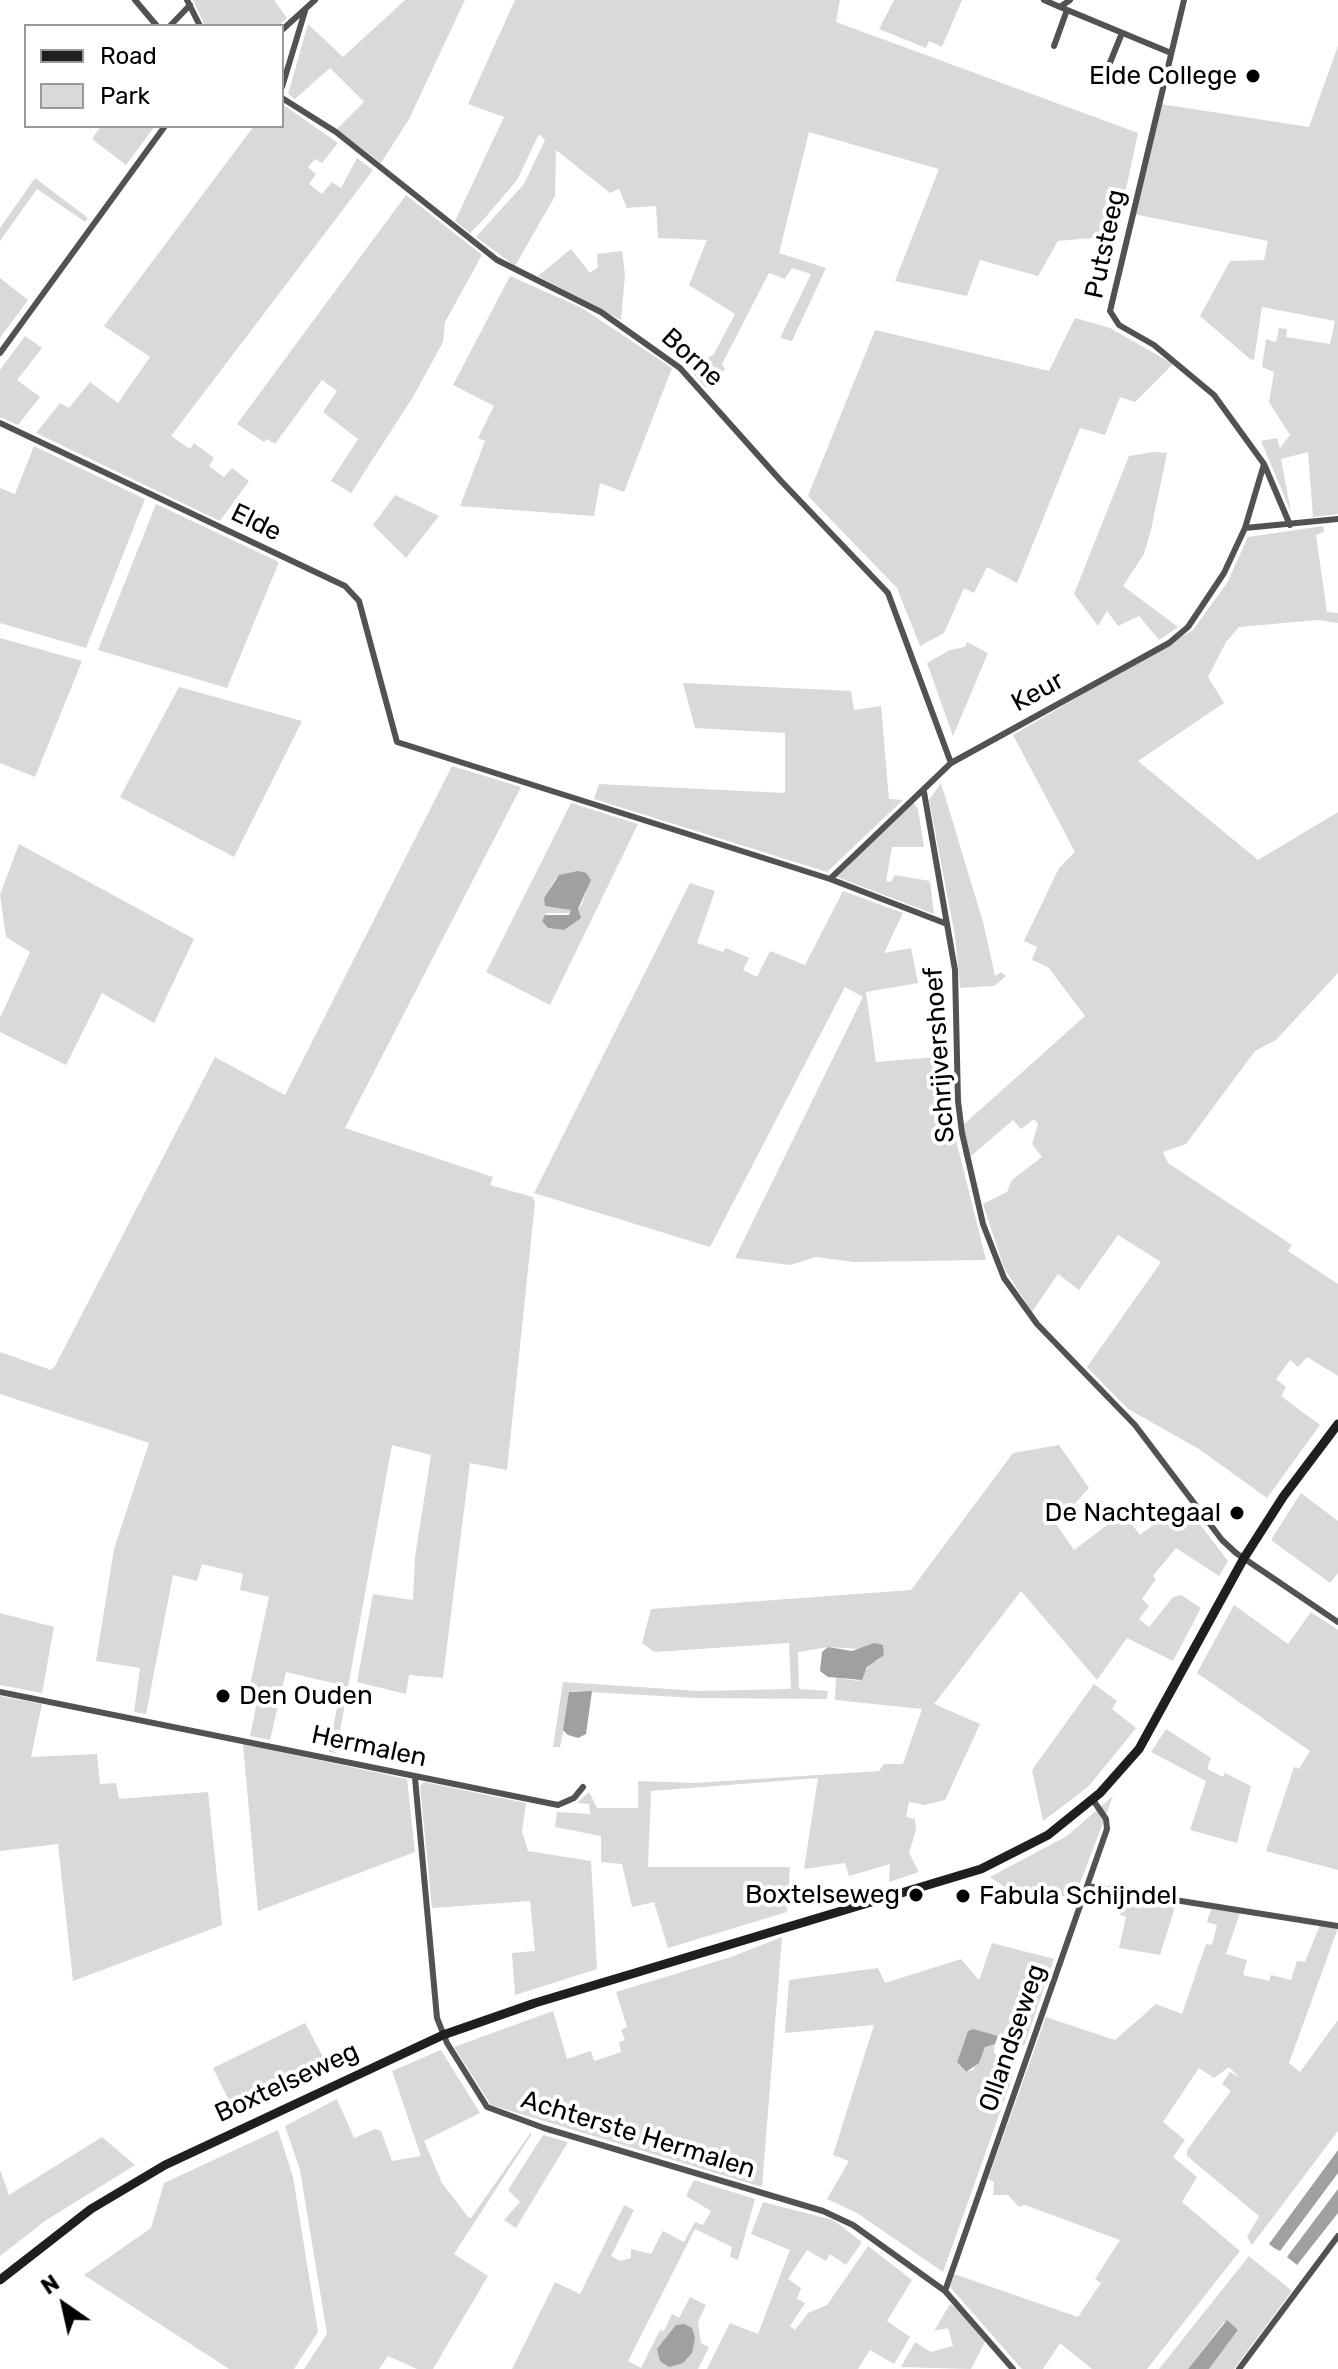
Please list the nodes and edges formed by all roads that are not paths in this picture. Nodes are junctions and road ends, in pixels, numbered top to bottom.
1 (135, 0) edge
2 (315, 0) edge
3 (1044, 0) edge
4 (1070, 0) edge
5 (1184, 0) edge
6 (188, 3) edge
7 (1063, 8) junction
8 (305, 11) junction
9 (155, 24) edge
10 (172, 24) edge
11 (199, 24) edge
12 (284, 28) edge
13 (1122, 33) junction
14 (1054, 46) dead end
15 (1171, 53) junction
16 (1107, 70) dead end
17 (284, 80) edge
18 (284, 99) edge
19 (164, 128) edge
20 (0, 353) edge
21 (0, 423) edge
22 (1264, 464) junction
23 (1338, 519) edge
24 (1290, 525) junction
25 (1245, 528) junction
26 (951, 763) junction
27 (924, 792) junction
28 (830, 879) junction
29 (947, 924) junction
30 (1338, 1424) edge
31 (1244, 1558) junction
32 (1338, 1622) edge
33 (0, 1692) edge
34 (415, 1778) junction
35 (583, 1787) dead end
36 (1093, 1800) junction
37 (1087, 1886) junction
38 (1338, 1926) edge
39 (443, 2035) junction
40 (1338, 2236) edge
41 (0, 2280) edge
42 (945, 2291) junction
43 (1013, 2369) edge
44 (1239, 2369) edge

1 - 9 street
2 - 8 street
3 - 7 street
4 - 7 street
5 - 15 street, Putsteeg
6 - 10 street
6 - 11 street
7 - 13 street
7 - 14 street
8 - 12 street
8 - 17 street
13 - 15 street
13 - 16 street
15 - 22 street, Putsteeg
18 - 26 street, Borne
19 - 20 street
21 - 28 street, Elde
22 - 24 street, Putsteeg
22 - 25 street, Keur
23 - 24 street
24 - 25 street
25 - 26 street, Keur
26 - 27 street, Keur
27 - 28 street, Keur
27 - 29 street, Schrijvershoef
28 - 29 street
29 - 31 street, Schrijvershoef
30 - 31 main road, Boxtelseweg
31 - 32 street, Schrijvershoef
31 - 36 main road, Boxtelseweg
33 - 34 street, Hermalen
34 - 35 street, Hermalen
34 - 39 street, Achterste Hermalen
36 - 37 street, Ollandseweg
36 - 39 main road, Boxtelseweg
37 - 38 street
37 - 42 street, Ollandseweg
39 - 41 main road, Boxtelseweg
39 - 42 street, Achterste Hermalen
40 - 44 street
42 - 43 street, Achterste Hermalen

